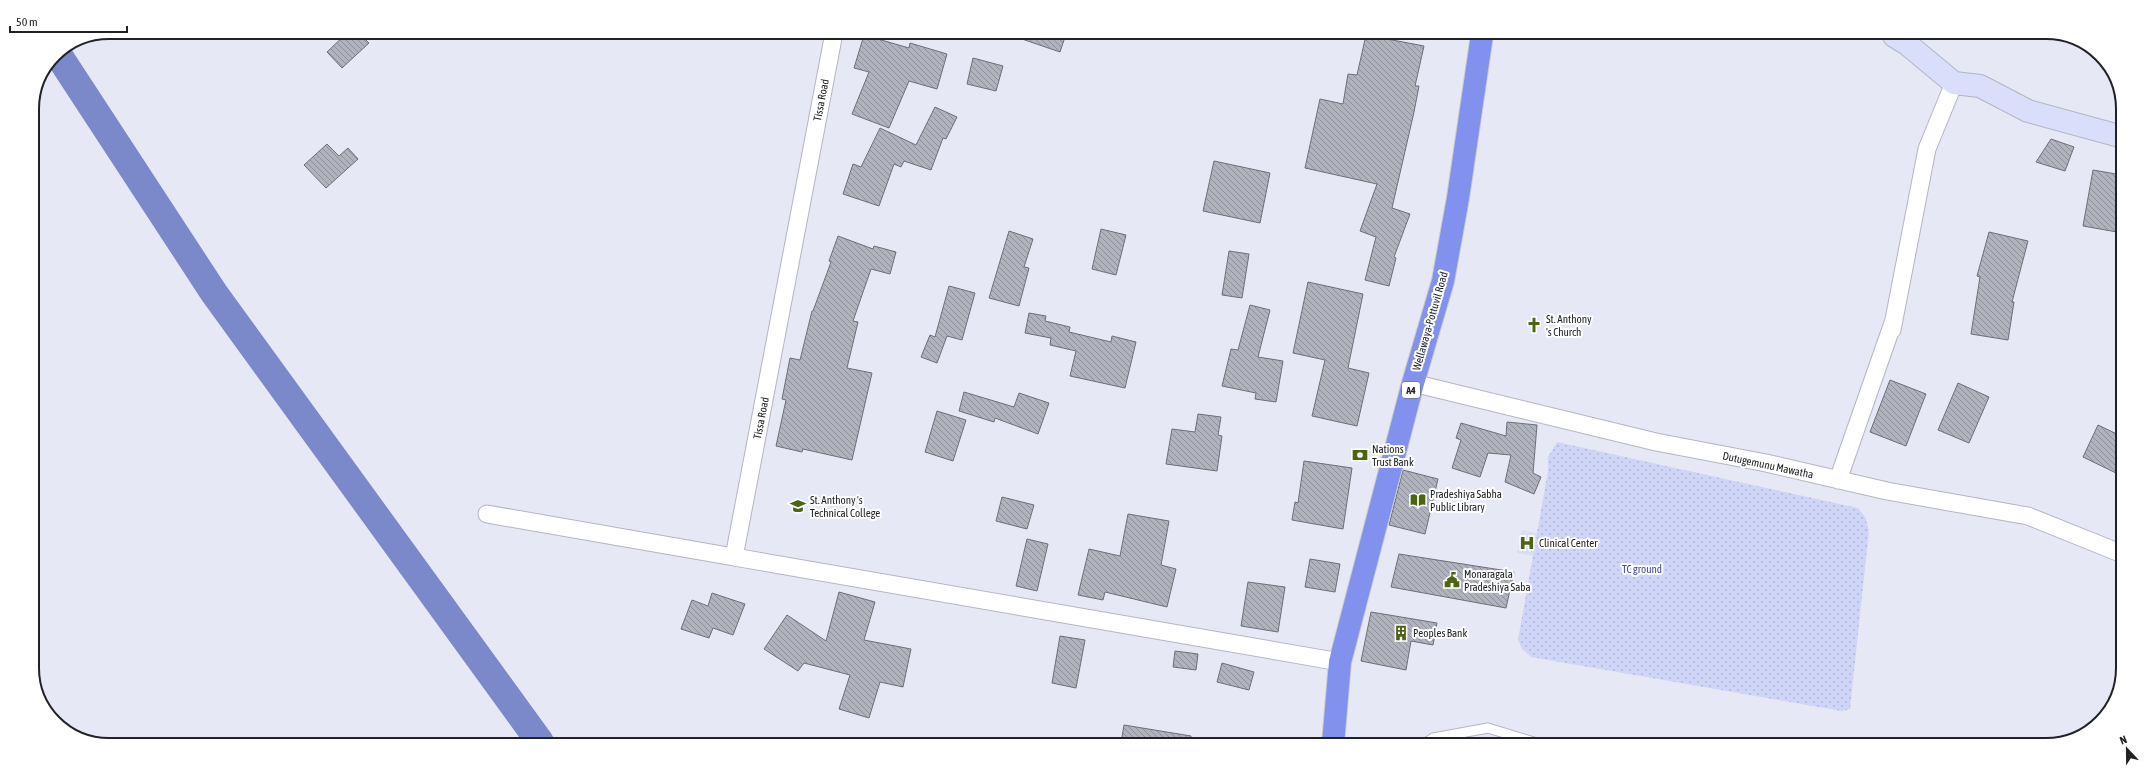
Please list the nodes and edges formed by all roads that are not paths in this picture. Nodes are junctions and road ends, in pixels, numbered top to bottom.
1 (833, 39) edge
2 (1481, 39) edge
3 (1899, 39) edge
4 (1954, 83) junction
5 (2116, 135) edge
6 (1413, 383) junction
7 (1838, 480) junction
8 (487, 514) dead end
9 (2116, 551) edge
10 (734, 557) junction
11 (1340, 662) junction
12 (1334, 738) edge
13 (1433, 738) edge
14 (1520, 738) edge

1 - 10 street, Tissa Road
2 - 6 highway, Wellawaya-Pottuvil Road / A4
3 - 4 street
4 - 5 street
4 - 7 street
6 - 7 street, Dutugemunu Mawatha
6 - 11 highway, Wellawaya-Pottuvil Road / A4
7 - 9 street, Dutugemunu Mawatha
8 - 10 street
10 - 11 street
11 - 12 highway, Wellawaya-Pottuvil Road / A4
13 - 14 lane

